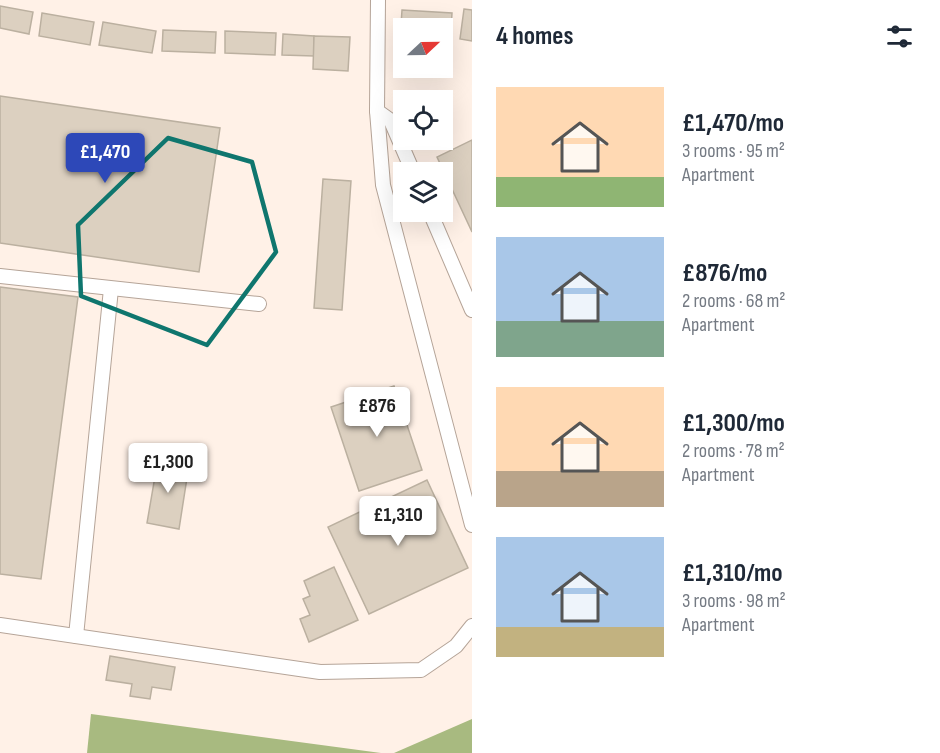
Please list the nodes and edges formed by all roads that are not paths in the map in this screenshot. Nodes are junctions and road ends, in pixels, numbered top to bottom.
1 (378, 0) edge
2 (377, 111) junction
3 (409, 162) edge
4 (434, 222) edge
5 (0, 276) edge
6 (111, 289) junction
7 (259, 304) dead end
8 (472, 309) edge
9 (472, 525) edge
10 (0, 626) edge
11 (472, 626) edge
12 (76, 636) junction

1 - 2 lane
2 - 3 lane
2 - 9 lane
4 - 8 lane
5 - 6 lane
6 - 7 lane
6 - 12 lane
10 - 12 lane
11 - 12 lane

